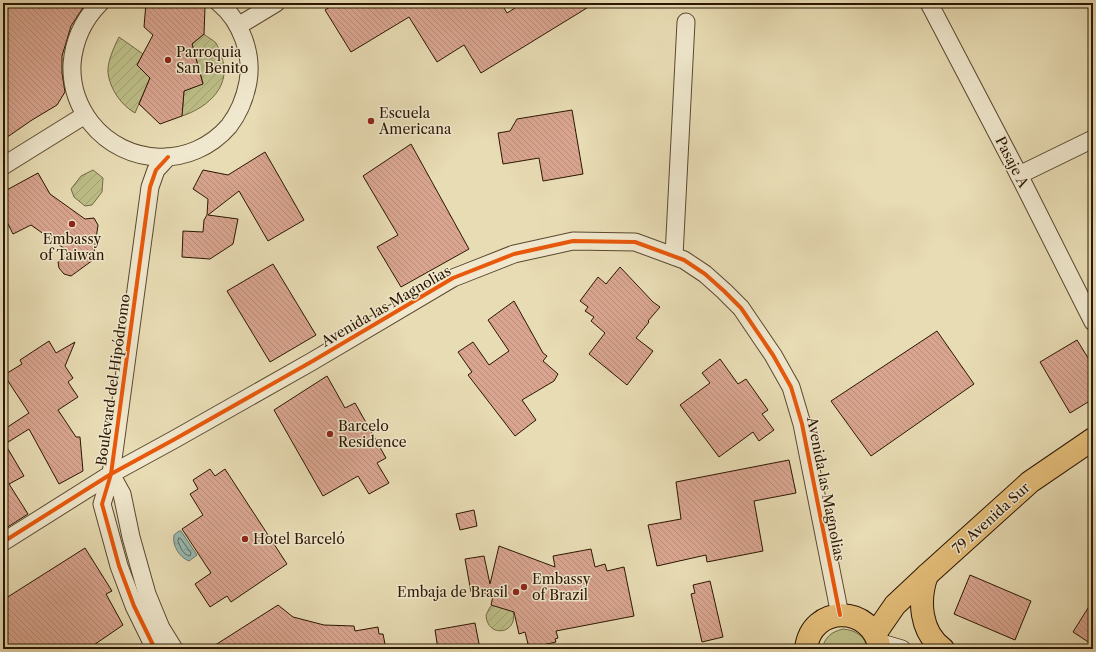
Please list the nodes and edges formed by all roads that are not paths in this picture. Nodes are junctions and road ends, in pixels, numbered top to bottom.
1 (100, 3) edge
2 (219, 3) edge
3 (276, 3) edge
4 (929, 3) edge
5 (686, 22) dead end
6 (238, 26) junction
7 (85, 116) junction
8 (1093, 139) edge
9 (131, 152) junction
10 (168, 157) junction
11 (3, 166) edge
12 (1019, 175) junction
13 (150, 187) junction
14 (674, 256) junction
15 (1093, 322) edge
16 (1093, 439) edge
17 (111, 474) junction
18 (3, 542) edge
19 (926, 575) junction
20 (895, 605) junction
21 (846, 616) junction
22 (878, 642) edge
23 (800, 647) edge
24 (167, 648) edge
25 (902, 649) edge
26 (943, 649) edge

1 - 7 street
2 - 6 street
3 - 6 street
4 - 12 street, Pasaje A
5 - 14 street
6 - 10 street
7 - 9 street
7 - 11 street
8 - 12 street
9 - 10 street
9 - 13 street, Boulevard del Hipódromo
10 - 13 street, Boulevard del Hipódromo
12 - 15 street, Pasaje A
13 - 17 street, Boulevard del Hipódromo
14 - 17 street, Avenida las Magnolias
14 - 21 street, Avenida las Magnolias
16 - 19 main road, 79 Avenida Sur
17 - 18 street, Avenida las Magnolias
17 - 24 street, Boulevard del Hipódromo
19 - 20 main road, 79 Avenida Sur
19 - 26 main road
20 - 21 main road, 79 Avenida Sur
20 - 22 main road, 79 Avenida Sur
21 - 22 main road
21 - 23 main road, 79 Avenida Sur
22 - 25 street

